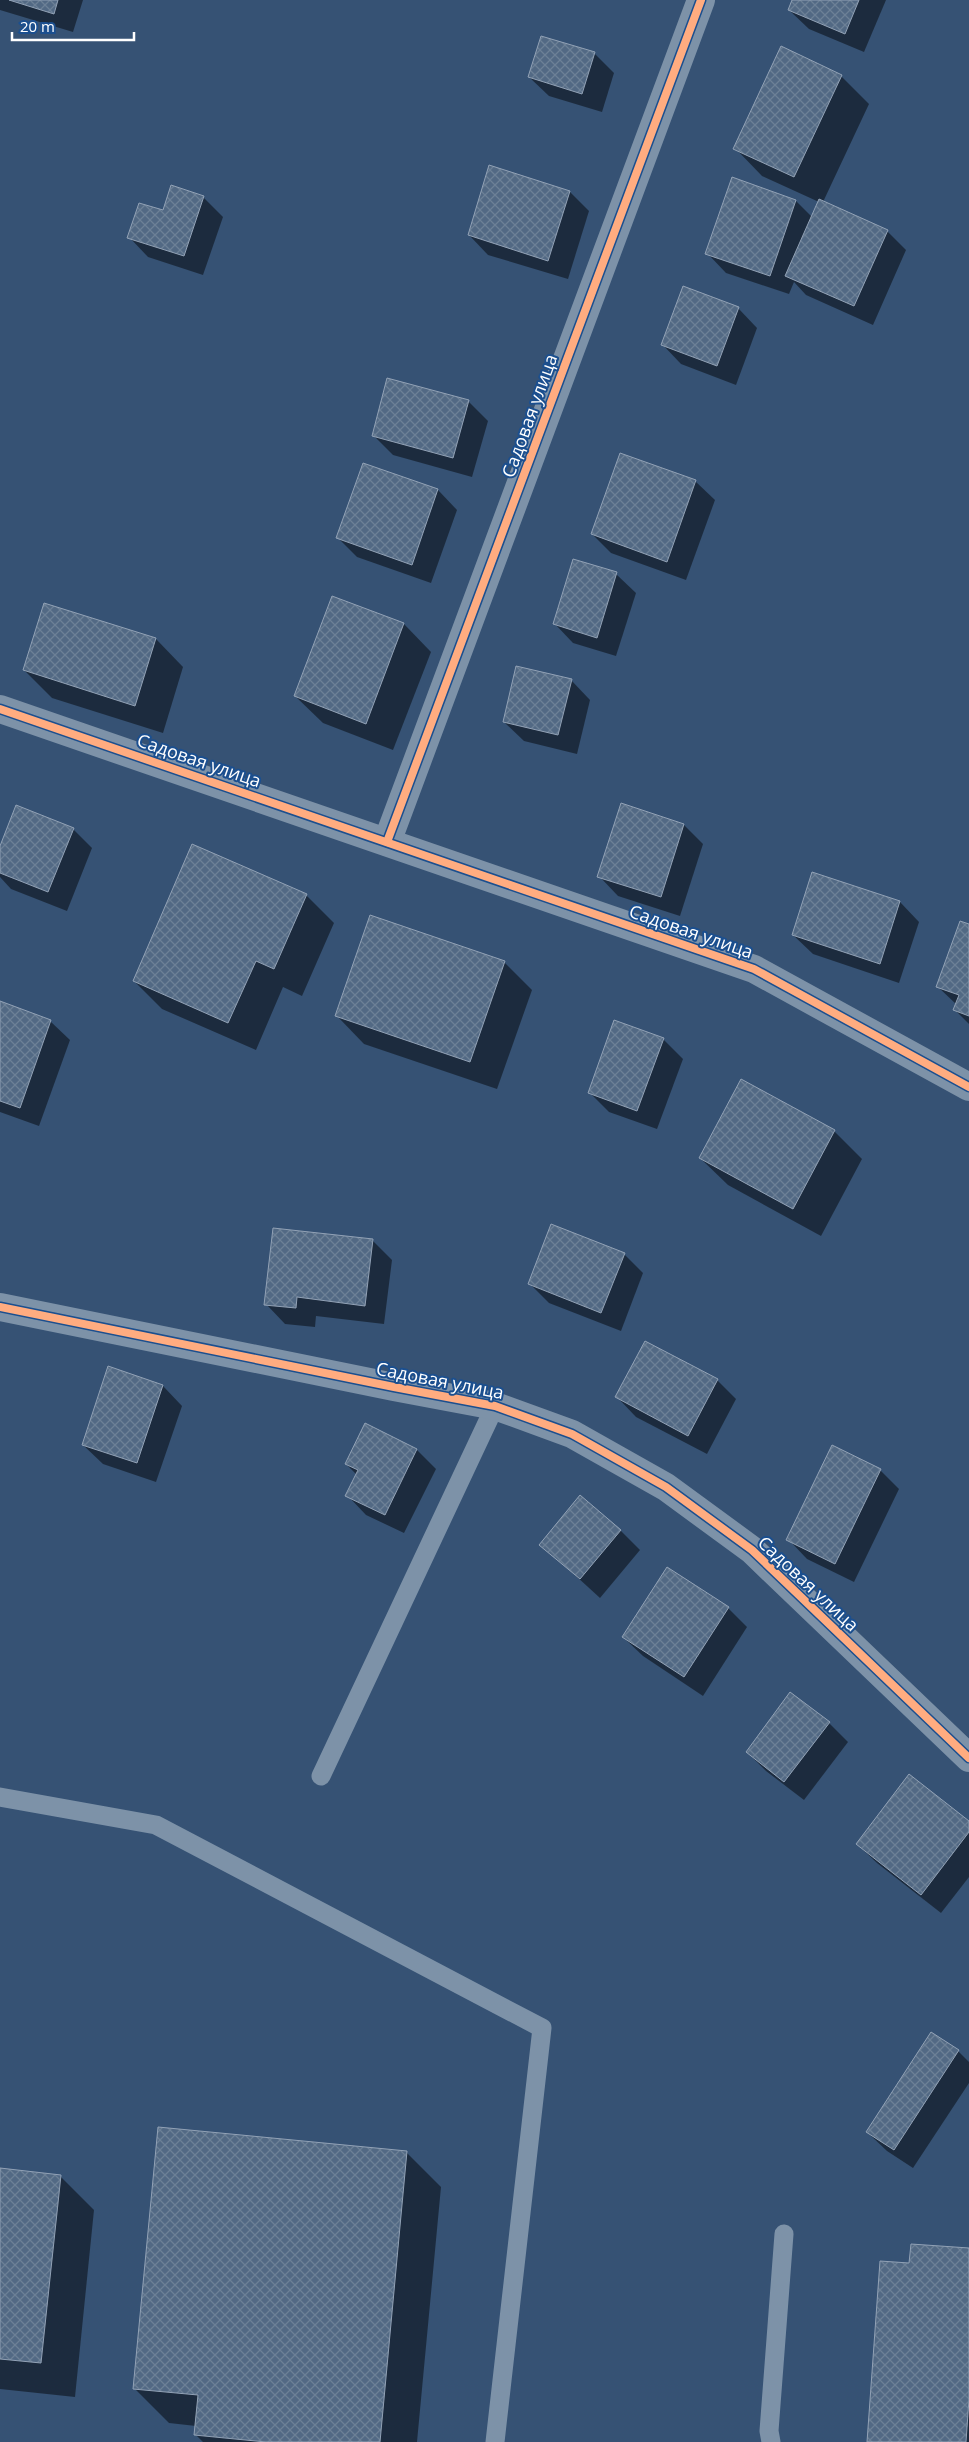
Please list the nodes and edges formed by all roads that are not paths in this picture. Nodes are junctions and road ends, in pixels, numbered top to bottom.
1 (701, 0) edge
2 (0, 709) edge
3 (387, 842) junction
4 (969, 1087) edge
5 (0, 1307) edge
6 (496, 1406) junction
7 (969, 1758) edge
8 (321, 1776) dead end
9 (0, 1797) edge
10 (784, 2234) dead end
11 (495, 2442) edge
12 (771, 2442) edge

1 - 3 street, Садовая улица
2 - 3 street, Садовая улица
3 - 4 street, Садовая улица
5 - 6 street, Садовая улица
6 - 7 street, Садовая улица
6 - 8 lane
9 - 11 lane
10 - 12 lane

